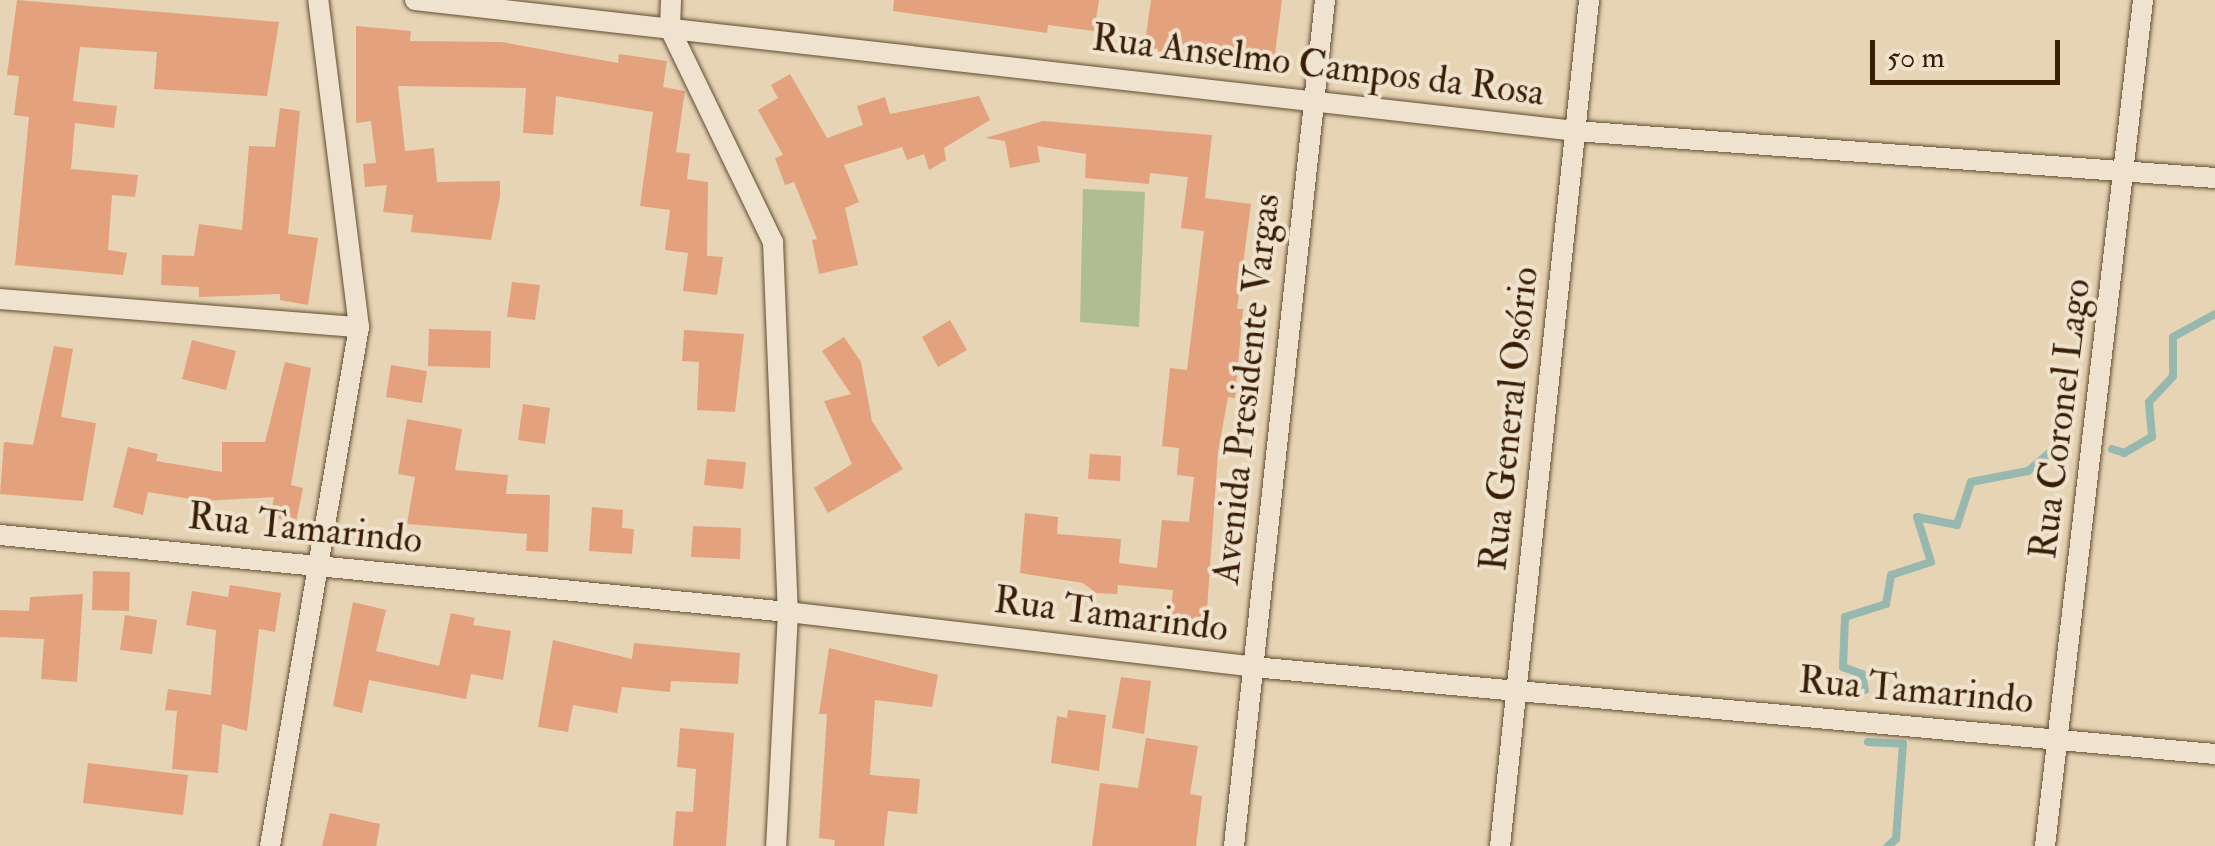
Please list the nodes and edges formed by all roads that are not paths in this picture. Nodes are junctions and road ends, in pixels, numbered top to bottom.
1 (318, 0) edge
2 (415, 0) edge
3 (670, 0) edge
4 (1325, 0) edge
5 (1590, 0) edge
6 (2143, 0) edge
7 (670, 29) junction
8 (1313, 99) junction
9 (1574, 131) junction
10 (2125, 170) junction
11 (2215, 178) edge
12 (0, 299) edge
13 (359, 327) junction
14 (0, 534) edge
15 (320, 566) junction
16 (788, 612) junction
17 (1253, 667) junction
18 (1517, 691) junction
19 (2058, 739) junction
20 (2215, 754) edge
21 (270, 846) edge
22 (776, 846) edge
23 (1234, 846) edge
24 (1500, 846) edge
25 (2046, 846) edge

1 - 13 street
2 - 7 street, Rua Anselmo Campos da Rosa
3 - 7 street
4 - 8 street, Avenida Presidente Vargas
5 - 9 street, Rua General Osório
6 - 10 street, Rua Coronel Lago
7 - 8 street, Rua Anselmo Campos da Rosa
7 - 16 street
8 - 9 street, Rua Anselmo Campos da Rosa
8 - 17 street, Avenida Presidente Vargas
9 - 10 street, Rua Anselmo Campos da Rosa
9 - 18 street, Rua General Osório
10 - 11 street, Rua Anselmo Campos da Rosa
10 - 19 street, Rua Coronel Lago
12 - 13 street
13 - 15 street
14 - 15 street, Rua Tamarindo
15 - 16 street, Rua Tamarindo
15 - 21 street
16 - 17 street, Rua Tamarindo
16 - 22 street
17 - 18 street, Rua Tamarindo
17 - 23 street, Avenida Presidente Vargas
18 - 19 street, Rua Tamarindo
18 - 24 street, Rua General Osório
19 - 20 street, Rua Tamarindo
19 - 25 street, Rua Coronel Lago

